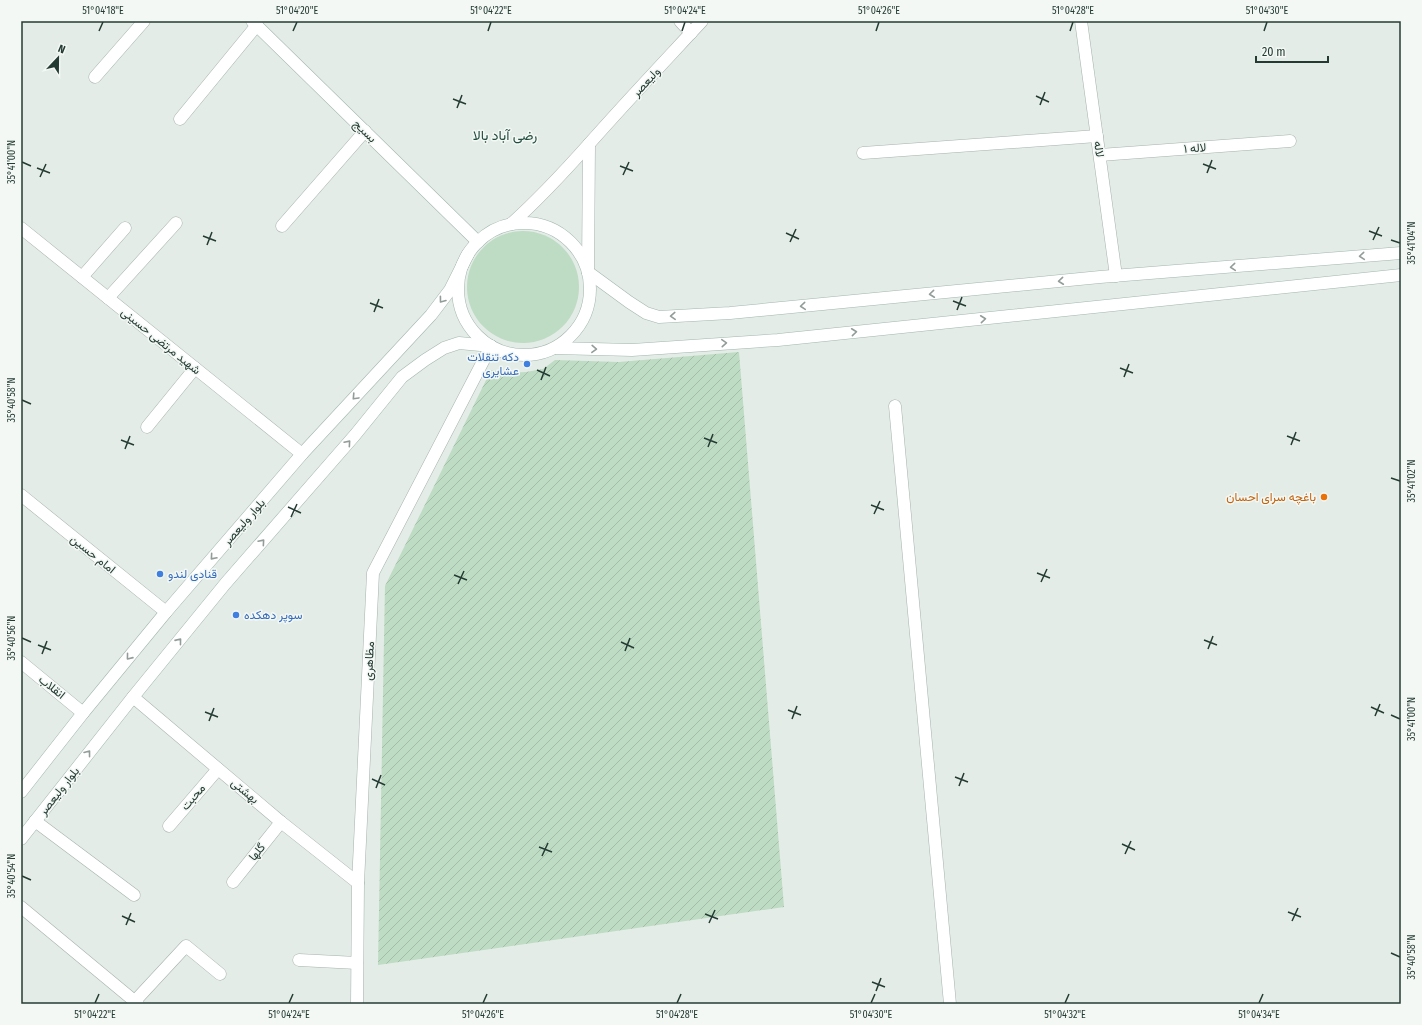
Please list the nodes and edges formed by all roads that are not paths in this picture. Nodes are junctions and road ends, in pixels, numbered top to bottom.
1 (144, 21) edge
2 (680, 21) edge
3 (702, 21) edge
4 (1081, 21) edge
5 (254, 23) edge
6 (691, 33) junction
7 (95, 77) dead end
8 (180, 119) dead end
9 (366, 131) junction
10 (1097, 136) junction
11 (1290, 141) dead end
12 (589, 144) junction
13 (863, 153) dead end
14 (1100, 155) junction
15 (176, 223) dead end
16 (511, 224) junction
17 (282, 226) dead end
18 (21, 228) edge
19 (125, 228) dead end
20 (478, 242) junction
21 (1401, 253) edge
22 (468, 254) junction
23 (588, 272) junction
24 (1401, 275) edge
25 (1116, 276) junction
26 (82, 277) junction
27 (108, 298) junction
28 (491, 346) junction
29 (555, 348) junction
30 (195, 368) junction
31 (895, 406) dead end
32 (147, 428) dead end
33 (302, 454) junction
34 (21, 495) edge
35 (166, 612) junction
36 (21, 662) edge
37 (133, 697) junction
38 (84, 713) junction
39 (218, 769) junction
40 (21, 792) edge
41 (35, 821) junction
42 (281, 822) junction
43 (169, 826) dead end
44 (21, 839) edge
45 (233, 882) dead end
46 (358, 883) junction
47 (134, 895) dead end
48 (21, 906) edge
49 (299, 960) dead end
50 (358, 963) junction
51 (220, 974) dead end
52 (137, 1003) edge
53 (357, 1004) edge
54 (950, 1004) edge

1 - 7 street
2 - 6 street
3 - 6 street, ولیعصر
4 - 10 street, لاله
5 - 8 street
5 - 9 street, بسیج
6 - 12 street, ولیعصر
9 - 17 street
9 - 20 street, بسیج
10 - 13 street
10 - 14 street, لاله
11 - 14 street, لاله ۱
12 - 16 street, ولیعصر
12 - 23 street
14 - 25 street, لاله
15 - 27 street
16 - 20 street
16 - 23 street
18 - 26 street, شهید مرتضی حسینی
19 - 26 street
20 - 22 street
21 -> 25 street
22 - 28 street
22 -> 33 street, بلوار ولیعصر
25 -> 23 street
23 - 29 street
29 -> 24 street
26 - 27 street, شهید مرتضی حسینی
27 - 30 street, شهید مرتضی حسینی
28 - 29 street
37 -> 28 street, بلوار ولیعصر
28 - 46 street, مظاهری
30 - 32 street
30 - 33 street, شهید مرتضی حسینی
31 - 54 street
33 -> 35 street, بلوار ولیعصر
34 - 35 street, امام حسین
35 -> 38 street, بلوار ولیعصر
36 - 38 street, انقلاب
37 - 39 street, بهشتی
41 -> 37 street, بلوار ولیعصر
38 - 40 street, بلوار ولیعصر
39 - 42 street, بهشتی
39 - 43 street, محبت
41 - 44 street, بلوار ولیعصر
41 - 47 street
42 - 45 street, گلها
42 - 46 street, بهشتی
46 - 50 street, مظاهری
48 - 52 street
49 - 50 street
50 - 53 street, مظاهری
51 - 52 street

